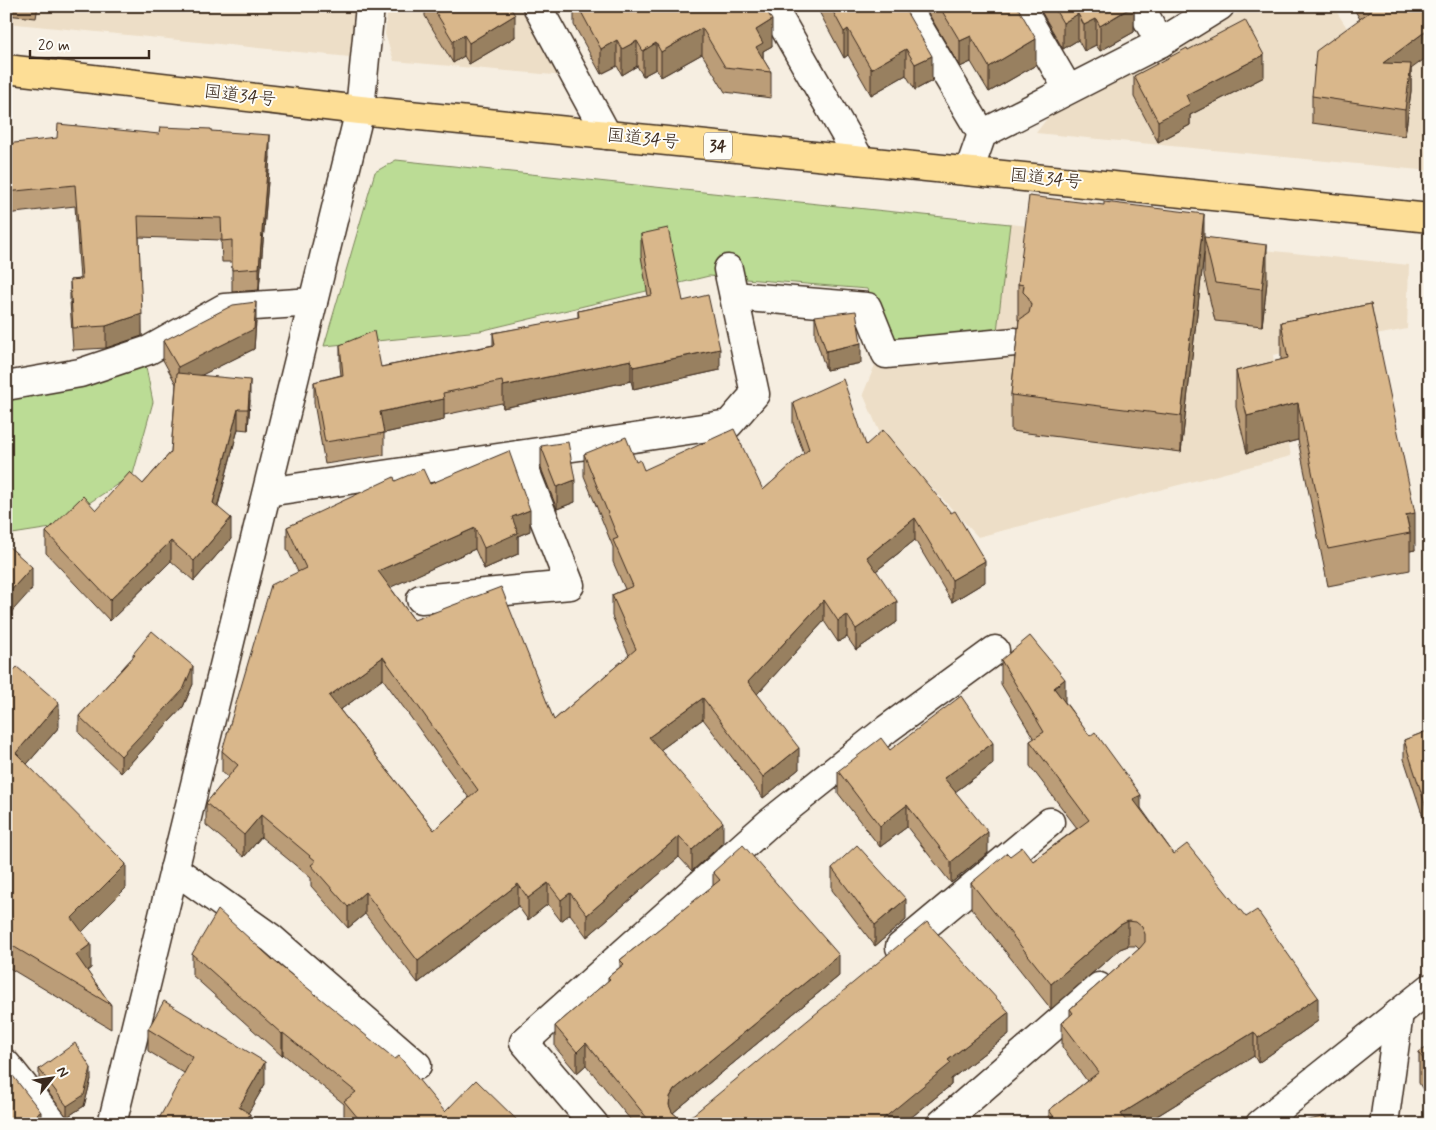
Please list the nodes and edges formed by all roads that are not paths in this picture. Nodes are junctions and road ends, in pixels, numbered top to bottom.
1 (370, 6) edge
2 (536, 6) edge
3 (772, 6) edge
4 (906, 6) edge
5 (1020, 6) edge
6 (1140, 6) edge
7 (1220, 6) edge
8 (1160, 43) junction
9 (6, 69) edge
10 (1068, 89) junction
11 (360, 110) junction
12 (982, 134) junction
13 (607, 135) junction
14 (860, 160) junction
15 (969, 172) junction
16 (1430, 218) edge
17 (728, 269) dead end
18 (734, 296) junction
19 (313, 302) junction
20 (1015, 342) edge
21 (6, 386) edge
22 (519, 455) junction
23 (267, 492) junction
24 (421, 599) dead end
25 (994, 650) dead end
26 (1050, 822) dead end
27 (174, 869) junction
28 (884, 960) edge
29 (1115, 974) edge
30 (1430, 988) edge
31 (1399, 1013) junction
32 (6, 1064) edge
33 (417, 1066) dead end
34 (54, 1124) edge
35 (112, 1124) edge
36 (594, 1124) edge
37 (941, 1124) edge
38 (1260, 1124) edge
39 (1384, 1124) edge

1 - 11 street
2 - 13 street
3 - 14 street
4 - 12 street
5 - 10 street
6 - 8 street
7 - 8 street
8 - 10 street
9 - 11 highway, 国道34号 / 34
10 - 12 street
11 - 13 highway, 国道34号 / 34
11 - 19 street
12 - 15 street
13 - 14 highway, 国道34号 / 34
14 - 15 highway, 国道34号 / 34
15 - 16 highway, 国道34号 / 34
17 - 18 street
18 - 20 street
18 - 22 street
19 - 21 street
19 - 23 street
22 - 23 street
22 - 24 street
23 - 27 street
25 - 36 street
26 - 28 street
27 - 33 street
27 - 35 street
29 - 37 street
30 - 31 street
31 - 38 street
31 - 39 street
32 - 34 street

